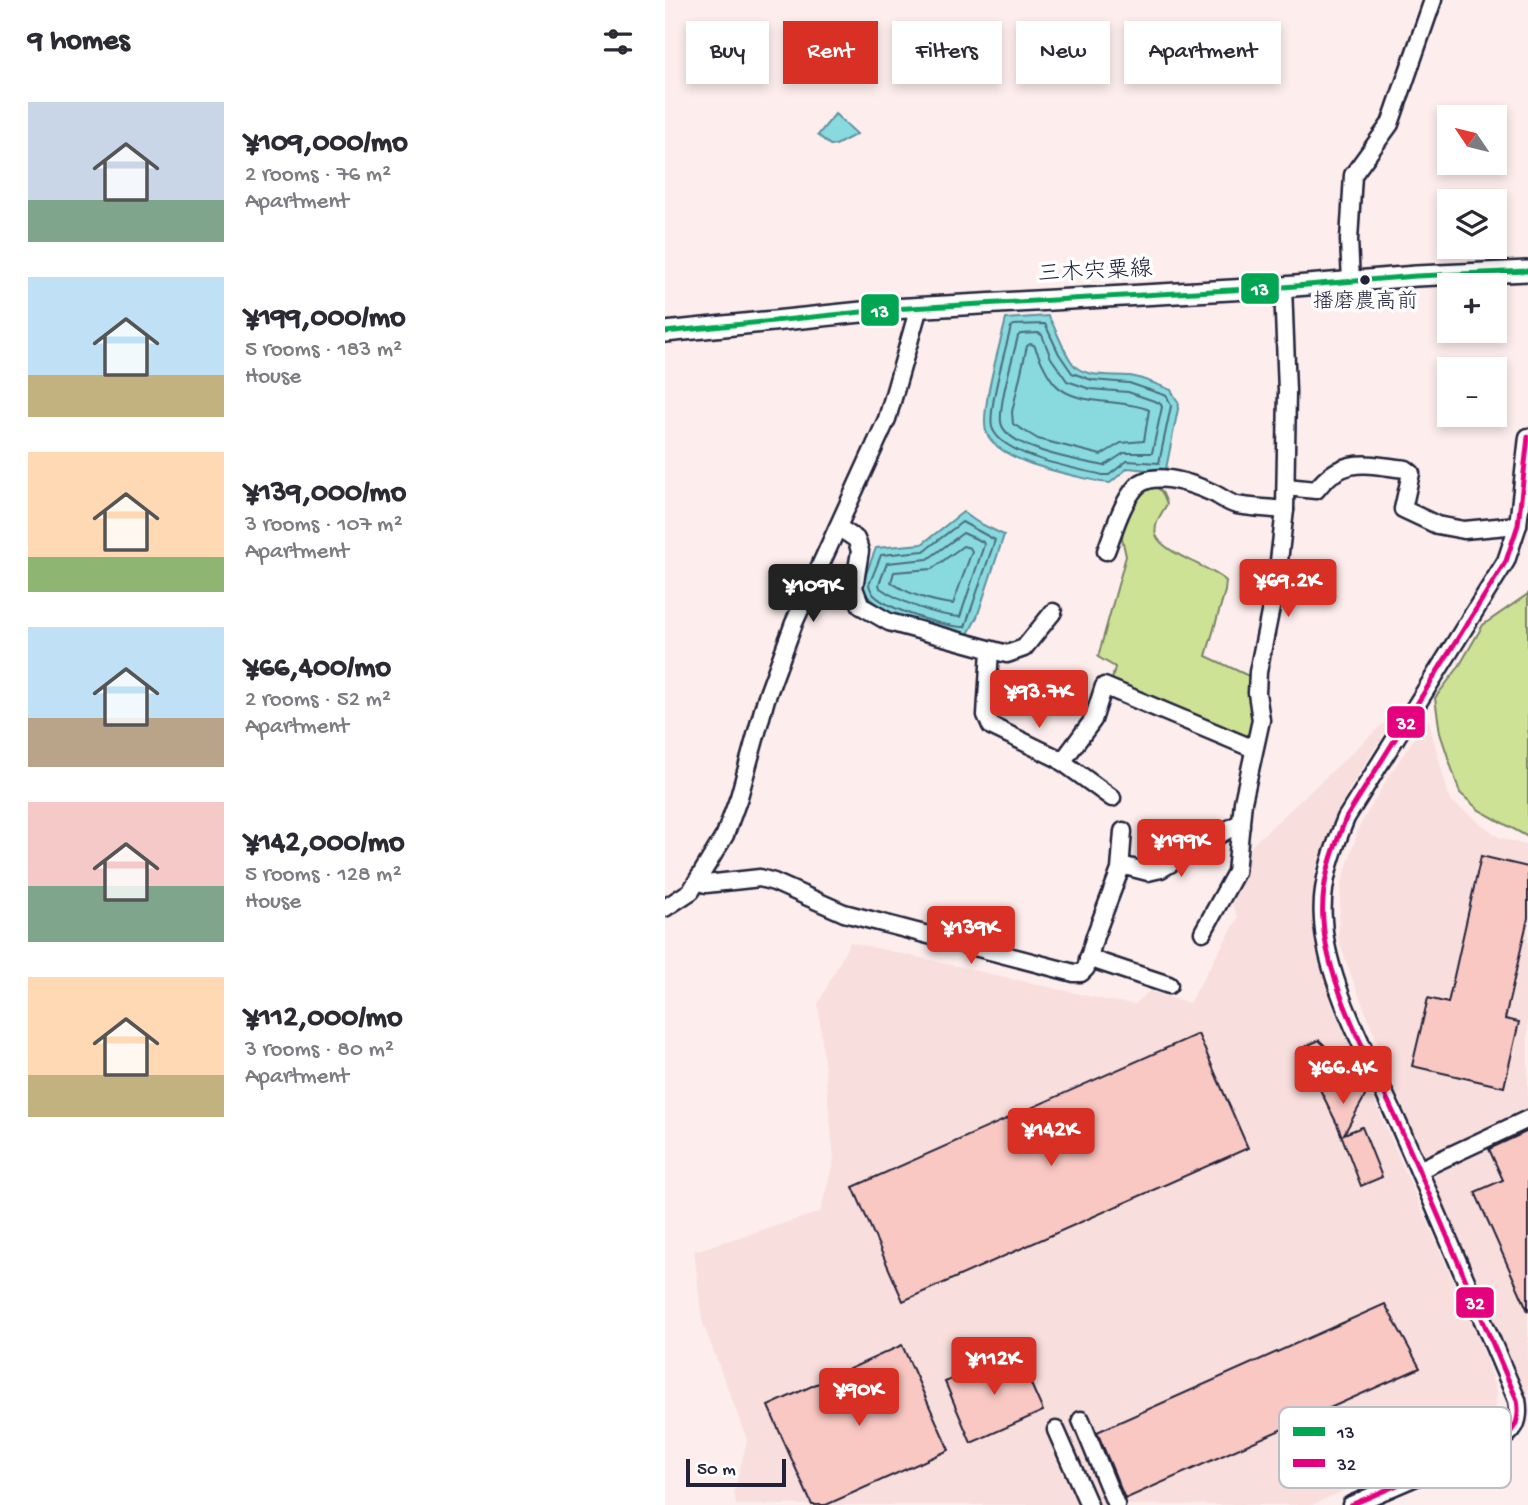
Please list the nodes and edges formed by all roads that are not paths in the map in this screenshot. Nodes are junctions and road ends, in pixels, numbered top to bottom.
1 (1433, 0) edge
2 (1528, 271) edge
3 (1351, 281) junction
4 (1283, 287) junction
5 (919, 307) junction
6 (665, 331) edge
7 (1528, 437) edge
8 (1286, 486) junction
9 (1285, 510) junction
10 (1518, 525) junction
11 (838, 527) junction
12 (1106, 551) dead end
13 (1053, 612) dead end
14 (990, 650) junction
15 (1254, 750) junction
16 (1062, 762) junction
17 (1112, 798) dead end
18 (1241, 826) junction
19 (1123, 831) dead end
20 (1121, 865) junction
21 (698, 881) junction
22 (665, 908) edge
23 (1203, 932) dead end
24 (1088, 958) junction
25 (1169, 985) dead end
26 (1528, 1119) edge
27 (1419, 1170) junction
28 (1081, 1420) dead end
29 (1056, 1430) dead end
30 (1511, 1431) edge
31 (1390, 1488) edge
32 (1089, 1505) edge
33 (1117, 1505) edge
34 (1351, 1505) edge

1 - 3 street
2 - 3 main road, 三木宍粟線
3 - 4 main road, 三木宍粟線
4 - 5 main road, 三木宍粟線
4 - 8 street
5 - 6 main road, 三木宍粟線
5 - 11 street
7 - 10 street
8 - 9 street
8 - 10 street
9 - 12 street
9 - 15 street
10 - 27 street
11 - 14 street
11 - 21 street
13 - 14 street
14 - 16 street
15 - 16 street
15 - 18 street
16 - 17 street
18 - 20 street
18 - 23 street
19 - 20 street
20 - 24 street
21 - 22 street
21 - 24 street
24 - 25 street
26 - 27 street
27 - 30 street
28 - 33 street
29 - 32 street
31 - 34 street

